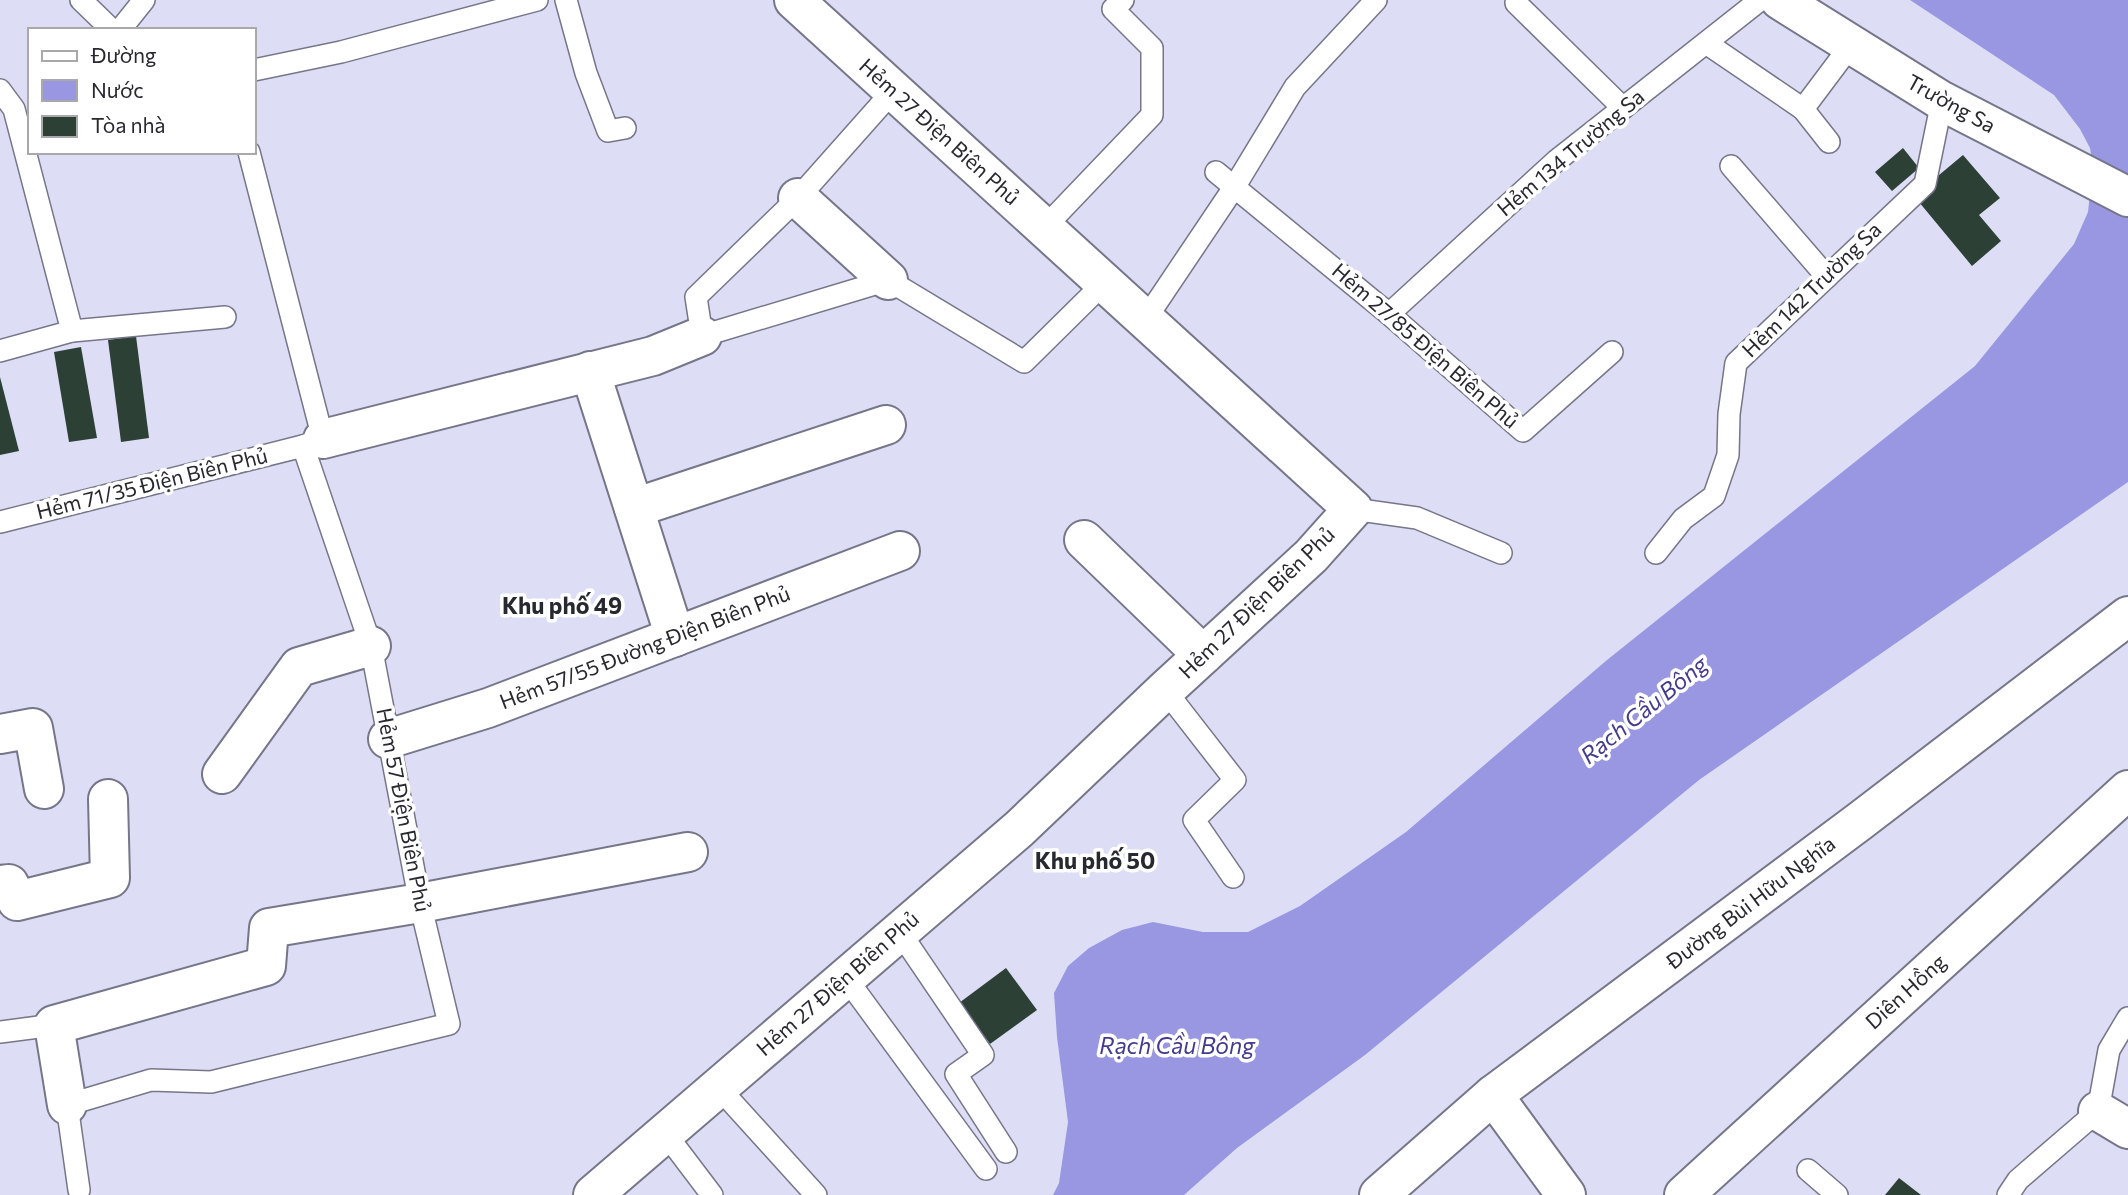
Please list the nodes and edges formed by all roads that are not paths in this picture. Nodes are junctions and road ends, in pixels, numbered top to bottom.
1 (81, 0) edge
2 (144, 0) edge
3 (537, 0) edge
4 (566, 0) edge
5 (794, 0) edge
6 (1123, 0) edge
7 (1376, 0) edge
8 (1760, 0) edge
9 (1780, 0) edge
10 (1516, 3) dead end
11 (110, 28) edge
12 (122, 28) edge
13 (1706, 43) junction
14 (1851, 45) junction
15 (256, 70) edge
16 (0, 90) edge
17 (893, 91) junction
18 (1942, 101) junction
19 (1623, 108) junction
20 (1803, 109) junction
21 (8, 123) edge
22 (625, 128) dead end
23 (1829, 142) dead end
24 (249, 154) edge
25 (1731, 166) dead end
26 (1216, 172) dead end
27 (1235, 186) junction
28 (2128, 197) edge
29 (798, 198) junction
30 (1044, 228) junction
31 (1827, 277) junction
32 (888, 280) junction
33 (1104, 282) junction
34 (1390, 314) junction
35 (225, 317) dead end
36 (1145, 320) junction
37 (72, 331) junction
38 (702, 335) junction
39 (0, 351) edge
40 (1612, 352) dead end
41 (590, 371) junction
42 (886, 425) dead end
43 (313, 442) junction
44 (634, 508) junction
45 (1353, 509) junction
46 (0, 522) edge
47 (1084, 540) dead end
48 (900, 551) dead end
49 (1501, 553) dead end
50 (1656, 553) dead end
51 (2128, 616) edge
52 (675, 637) junction
53 (371, 646) junction
54 (1203, 655) junction
55 (1165, 690) junction
56 (0, 734) edge
57 (388, 739) junction
58 (222, 774) dead end
59 (44, 789) dead end
60 (2128, 790) edge
61 (108, 799) dead end
62 (688, 852) dead end
63 (1233, 877) dead end
64 (0, 885) edge
65 (420, 903) junction
66 (899, 931) junction
67 (846, 978) junction
68 (2128, 1018) edge
69 (54, 1025) junction
70 (0, 1032) edge
71 (719, 1088) junction
72 (1493, 1095) junction
73 (67, 1105) junction
74 (2113, 1120) edge
75 (665, 1133) junction
76 (1006, 1152) dead end
77 (986, 1169) dead end
78 (1808, 1170) dead end
79 (79, 1189) dead end
80 (593, 1195) edge
81 (712, 1195) edge
82 (816, 1195) edge
83 (1379, 1195) edge
84 (1566, 1195) edge
85 (1684, 1195) edge
86 (1837, 1195) edge
87 (2008, 1195) edge

1 - 11 lane
2 - 12 lane
3 - 15 lane
4 - 22 lane
5 - 17 street, Hẻm 27 Điện Biên Phủ
6 - 30 lane
7 - 27 lane
8 - 13 lane, Hẻm 134 Trường Sa
9 - 14 street, Trường Sa
10 - 19 lane
13 - 19 lane, Hẻm 134 Trường Sa
13 - 20 lane
14 - 18 street, Trường Sa
14 - 20 lane
16 - 21 lane
17 - 29 lane
17 - 30 street, Hẻm 27 Điện Biên Phủ
18 - 28 street, Trường Sa
18 - 31 lane, Hẻm 142 Trường Sa
19 - 34 lane, Hẻm 134 Trường Sa
20 - 23 lane
21 - 37 lane
24 - 43 lane, Hẻm 57 Điện Biên Phủ
25 - 31 lane
26 - 27 lane, Hẻm 27/85 Điện Biên Phủ
27 - 34 lane, Hẻm 27/85 Điện Biên Phủ
27 - 36 lane
29 - 32 street
29 - 38 lane
30 - 33 street, Hẻm 27 Điện Biên Phủ
31 - 50 lane, Hẻm 142 Trường Sa
32 - 33 lane
32 - 38 lane
33 - 36 street, Hẻm 27 Điện Biên Phủ
34 - 40 lane, Hẻm 27/85 Điện Biên Phủ
35 - 37 lane
36 - 45 street, Hẻm 27 Điện Biên Phủ
37 - 39 lane
38 - 41 street
41 - 43 street
41 - 44 street
42 - 44 street
43 - 46 lane, Hẻm 71/35 Điện Biên Phủ
43 - 53 lane, Hẻm 57 Điện Biên Phủ
44 - 52 street
45 - 49 lane
45 - 54 street, Hẻm 27 Điện Biên Phủ
47 - 54 street
48 - 52 street, Hẻm 57/55 Đường Điện Biên Phủ
51 - 72 street, Đường Bùi Hữu Nghĩa
52 - 57 street, Hẻm 57/55 Đường Điện Biên Phủ
53 - 57 lane, Hẻm 57 Điện Biên Phủ
53 - 58 street
54 - 55 street, Hẻm 27 Điện Biên Phủ
55 - 63 lane
55 - 66 street, Hẻm 27 Điện Biên Phủ
56 - 59 street
57 - 65 lane, Hẻm 57 Điện Biên Phủ
60 - 85 street, Diên Hồng
61 - 64 street
62 - 65 street
65 - 69 street
65 - 73 lane, Hẻm 57 Điện Biên Phủ
66 - 67 street, Hẻm 27 Điện Biên Phủ
66 - 76 lane
67 - 71 street, Hẻm 27 Điện Biên Phủ
67 - 77 lane
68 - 74 lane
69 - 70 lane
69 - 73 street
71 - 75 street, Hẻm 27 Điện Biên Phủ
71 - 82 lane
72 - 83 street, Đường Bùi Hữu Nghĩa
72 - 84 street
73 - 79 lane
74 - 87 lane
75 - 80 street, Hẻm 27 Điện Biên Phủ
75 - 81 lane
78 - 86 lane

